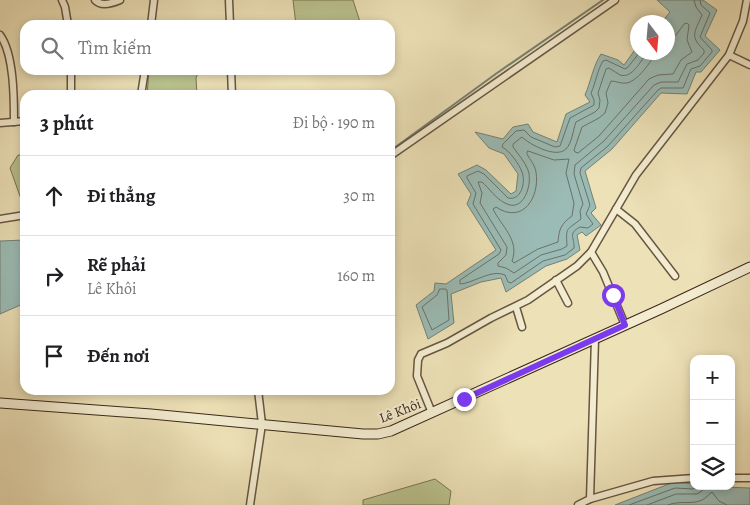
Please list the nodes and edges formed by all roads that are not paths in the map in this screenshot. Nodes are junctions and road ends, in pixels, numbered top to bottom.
1 (63, 0) edge
2 (95, 0) edge
3 (120, 0) edge
4 (154, 0) edge
5 (229, 0) edge
6 (615, 0) edge
7 (747, 0) edge
8 (67, 20) edge
9 (152, 20) edge
10 (230, 20) edge
11 (0, 35) edge
12 (729, 55) junction
13 (750, 64) edge
14 (71, 75) edge
15 (144, 75) edge
16 (231, 75) edge
17 (71, 90) edge
18 (143, 90) edge
19 (232, 90) edge
20 (20, 121) edge
21 (14, 122) junction
22 (0, 123) edge
23 (395, 153) edge
24 (616, 209) junction
25 (20, 216) edge
26 (0, 219) edge
27 (591, 252) junction
28 (750, 268) edge
29 (675, 276) dead end
30 (556, 280) junction
31 (568, 303) dead end
32 (516, 306) junction
33 (625, 325) junction
34 (522, 327) dead end
35 (595, 339) junction
36 (259, 395) edge
37 (0, 402) edge
38 (432, 413) junction
39 (262, 424) junction
40 (690, 478) edge
41 (735, 478) edge
42 (750, 478) edge
43 (590, 499) junction
44 (250, 505) edge
45 (578, 505) edge

1 - 8 street
2 - 3 street
4 - 9 street
5 - 10 street
6 - 23 street
7 - 12 street
11 - 21 street
12 - 13 street
12 - 24 street
14 - 17 street
15 - 18 street
16 - 19 street
20 - 21 street
21 - 22 street
24 - 27 street
24 - 29 street
25 - 26 street
27 - 30 street
27 - 33 street
28 - 33 street, Lê Khôi
30 - 31 street
30 - 32 street
32 - 34 street
32 - 38 street
33 - 35 street, Lê Khôi
35 - 38 street, Lê Khôi
35 - 43 street
36 - 39 street
37 - 39 street, Lê Khôi
38 - 39 street, Lê Khôi
39 - 44 street
40 - 43 street
41 - 42 street
43 - 45 street

